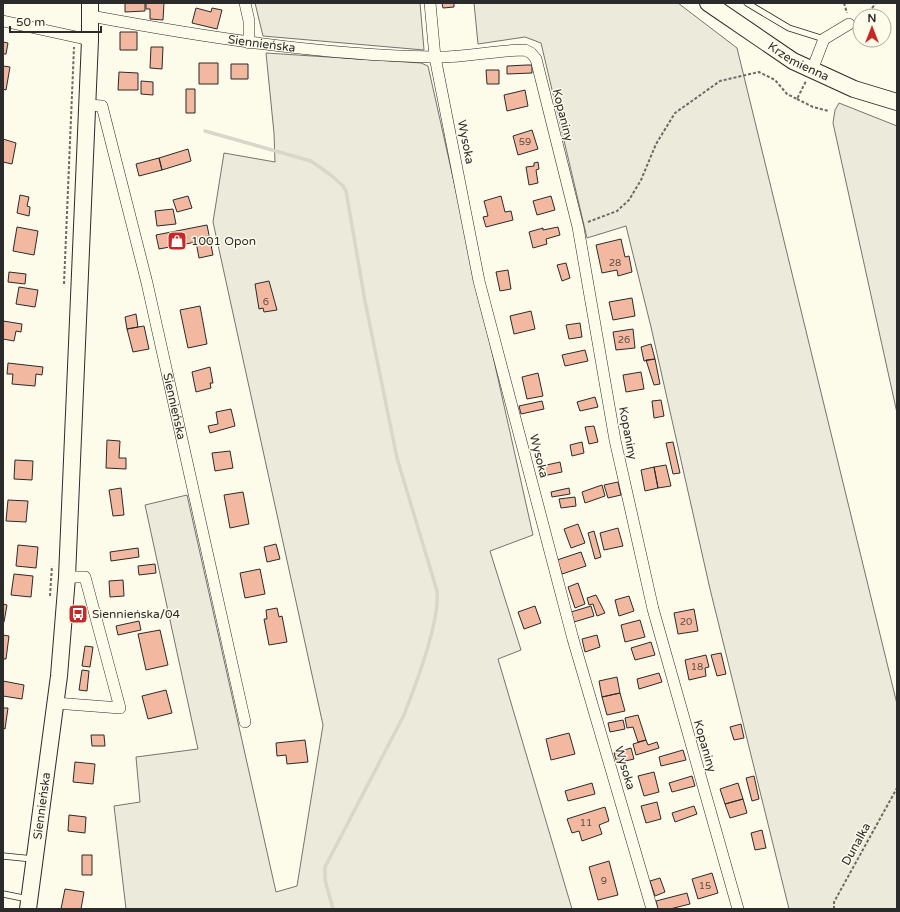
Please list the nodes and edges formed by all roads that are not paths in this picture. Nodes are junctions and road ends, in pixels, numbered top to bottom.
1 (246, 3) edge
2 (430, 3) edge
3 (708, 3) edge
4 (747, 3) edge
5 (91, 7) edge
6 (3, 21) edge
7 (850, 24) dead end
8 (824, 39) junction
9 (90, 40) junction
10 (249, 43) junction
11 (435, 57) junction
12 (812, 70) junction
13 (897, 102) edge
14 (88, 105) junction
15 (67, 576) junction
16 (55, 703) junction
17 (245, 722) dead end
18 (3, 856) edge
19 (36, 860) junction
20 (3, 894) edge
21 (29, 904) edge
22 (652, 909) edge
23 (738, 909) edge

1 - 10 street
2 - 11 street, Wysoka
3 - 12 main road, Krzemienna
4 - 8 lane
5 - 9 main road, Siennieńska
5 - 10 street, Siennieńska
6 - 9 street
7 - 8 street
8 - 12 street
9 - 14 main road, Siennieńska
10 - 11 street, Siennieńska
11 - 22 street, Wysoka
11 - 23 street, Kopaniny
12 - 13 main road, Krzemienna
14 - 15 main road, Siennieńska
14 - 17 street, Siennieńska
15 - 16 main road, Siennieńska
15 - 16 street
16 - 19 main road, Siennieńska
18 - 19 lane
19 - 21 main road, Siennieńska
20 - 21 lane

